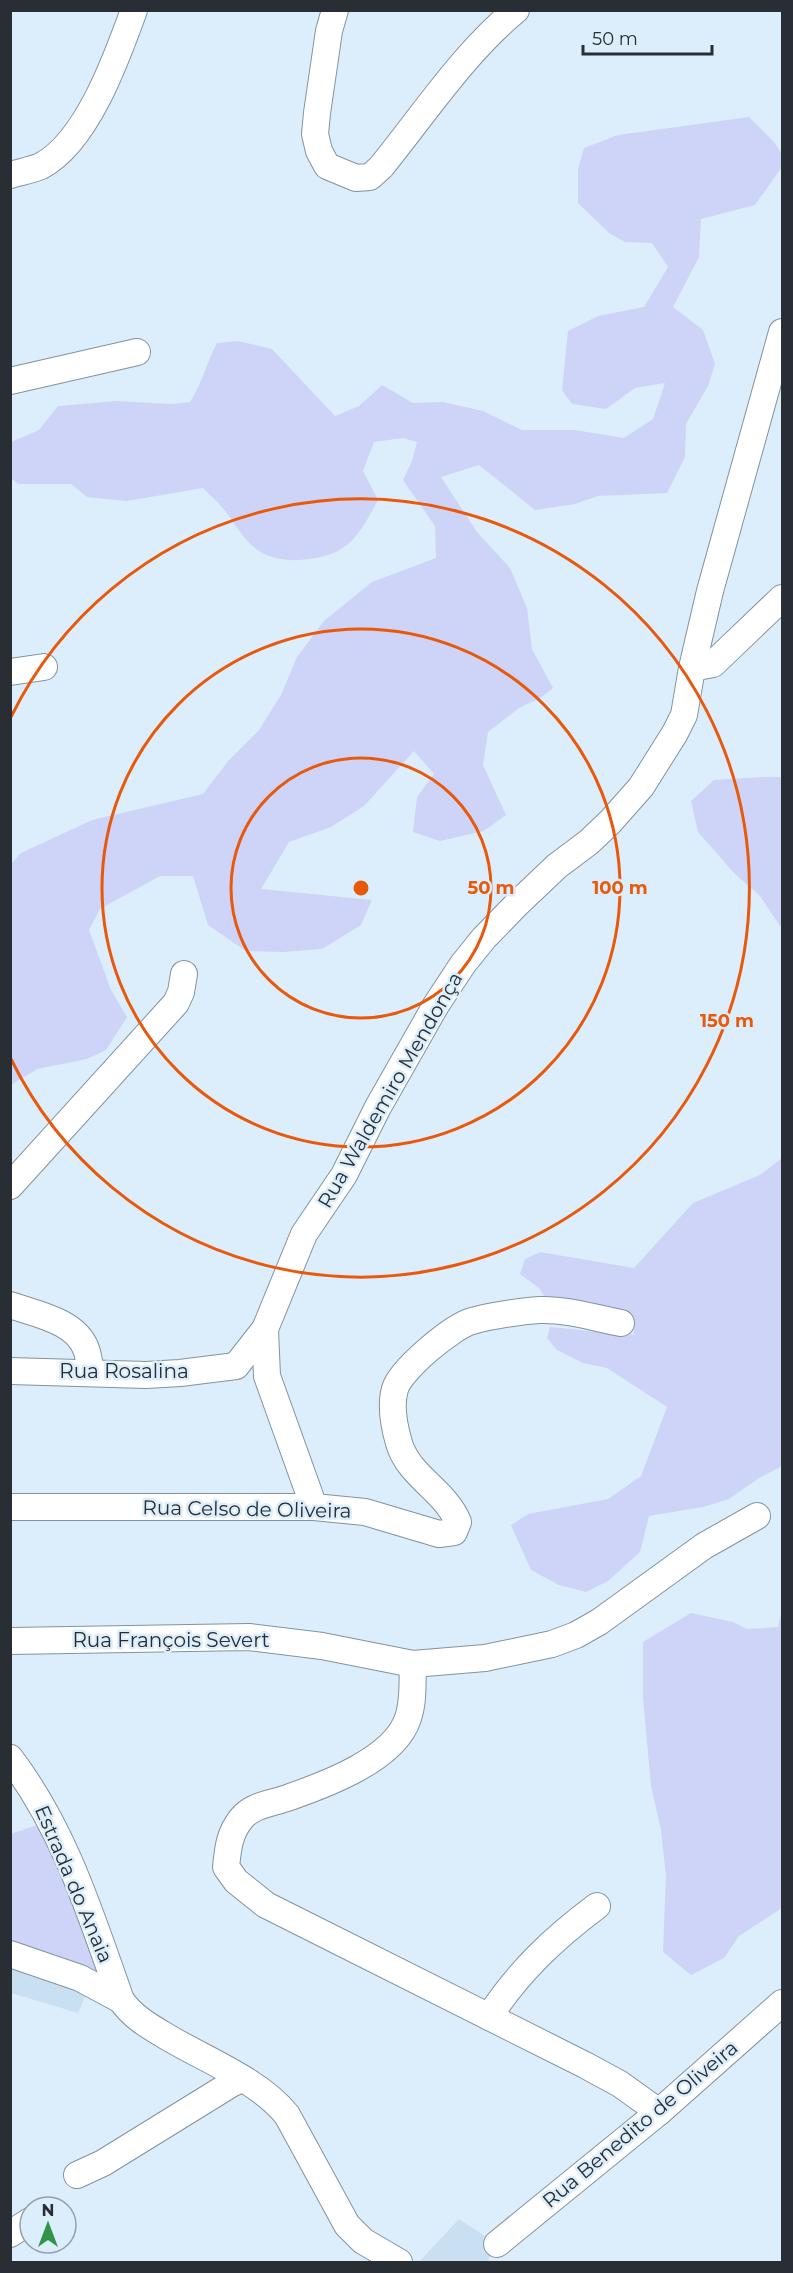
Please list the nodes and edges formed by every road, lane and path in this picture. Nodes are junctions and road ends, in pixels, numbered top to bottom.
1 (134, 10) edge
2 (335, 10) edge
3 (516, 10) edge
4 (10, 175) edge
5 (783, 332) edge
6 (137, 352) dead end
7 (10, 381) edge
8 (783, 598) edge
9 (44, 667) dead end
10 (692, 668) junction
11 (10, 672) edge
12 (184, 974) dead end
13 (10, 1186) edge
14 (10, 1305) edge
15 (621, 1323) dead end
16 (265, 1329) junction
17 (236, 1366) junction
18 (10, 1371) edge
19 (91, 1372) junction
20 (267, 1376) junction
21 (10, 1507) edge
22 (314, 1507) junction
23 (757, 1516) dead end
24 (10, 1641) edge
25 (413, 1664) junction
26 (10, 1758) edge
27 (597, 1906) dead end
28 (10, 1954) edge
29 (117, 1991) junction
30 (783, 2003) edge
31 (489, 2017) junction
32 (242, 2079) junction
33 (659, 2112) junction
34 (77, 2175) dead end
35 (496, 2244) dead end
36 (399, 2262) edge

1 - 4 street
2 - 3 street
5 - 10 street, Rua Waldemiro Mendonça
6 - 7 street
8 - 10 street
9 - 11 street
10 - 16 street, Rua Waldemiro Mendonça
12 - 13 street
14 - 19 street
15 - 22 street, Rua Celso de Oliveira
16 - 17 street
16 - 20 street, Rua Waldemiro Mendonça
17 - 19 street, Rua Rosalina
17 - 20 street, Rua Rosalina
18 - 19 street, Rua Rosalina
20 - 22 street, Rua Waldemiro Mendonça
21 - 22 street, Rua Celso de Oliveira
23 - 25 street, Rua François Severt
24 - 25 street, Rua François Severt
25 - 31 street
26 - 29 street, Estrada do Anaia
27 - 31 street
28 - 29 street
29 - 32 street
30 - 33 street, Rua Benedito de Oliveira
31 - 33 street
32 - 34 street
32 - 36 street
33 - 35 street, Rua Benedito de Oliveira

